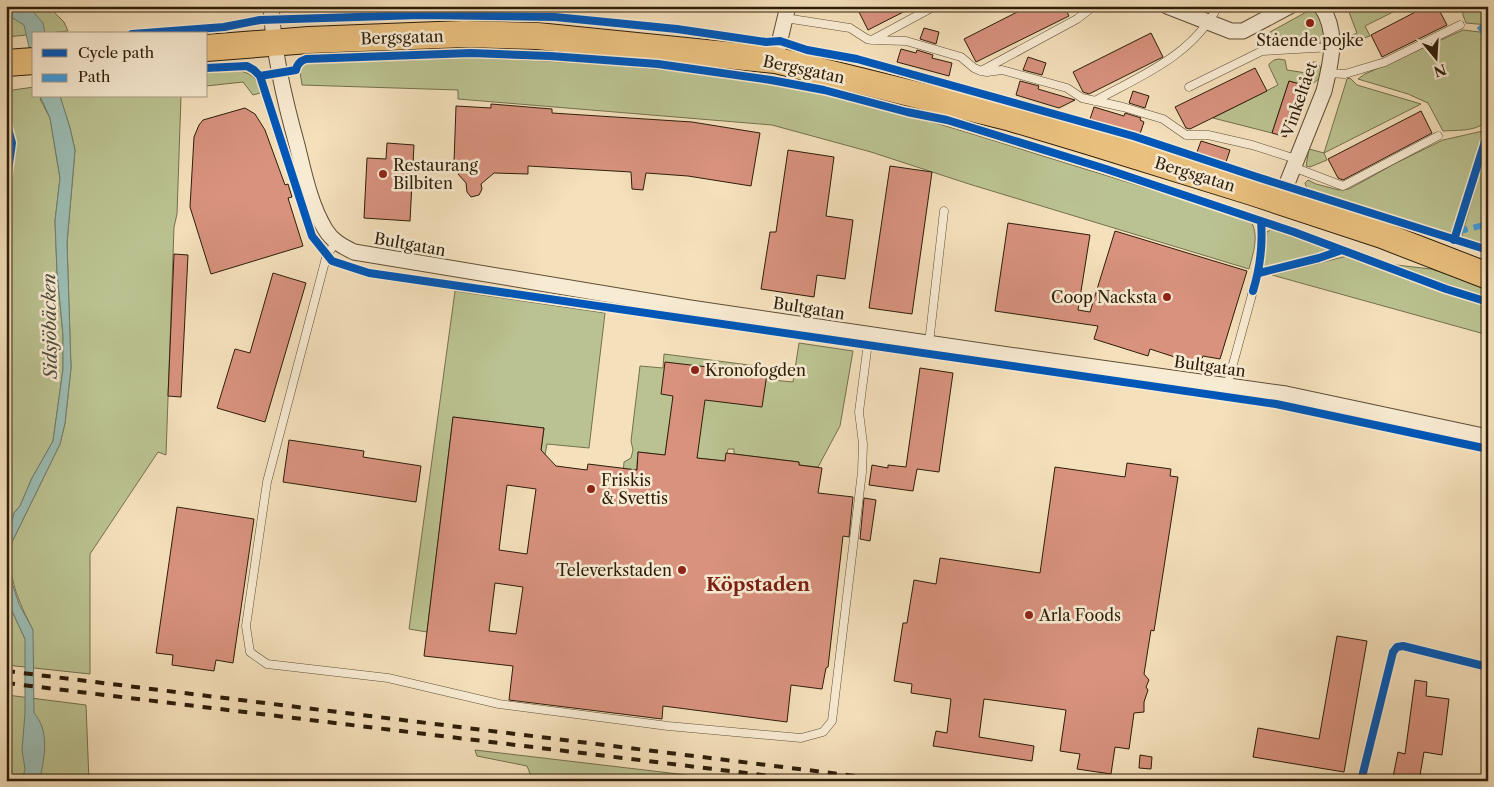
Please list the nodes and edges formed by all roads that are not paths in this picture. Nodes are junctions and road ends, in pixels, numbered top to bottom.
1 (271, 6) edge
2 (935, 6) edge
3 (1094, 6) edge
4 (1167, 6) edge
5 (1218, 6) edge
6 (1290, 6) edge
7 (1321, 6) edge
8 (786, 12) edge
9 (1209, 23) junction
10 (1460, 25) dead end
11 (872, 40) junction
12 (273, 42) junction
13 (1333, 47) junction
14 (208, 48) edge
15 (32, 60) edge
16 (775, 60) junction
17 (6, 63) edge
18 (981, 70) junction
19 (1328, 73) junction
20 (1189, 87) dead end
21 (1095, 101) junction
22 (1438, 136) dead end
23 (1295, 163) junction
24 (1280, 201) junction
25 (944, 211) dead end
26 (1382, 235) junction
27 (336, 243) junction
28 (1488, 263) edge
29 (1488, 276) edge
30 (1253, 291) dead end
31 (869, 335) junction
32 (929, 343) junction
33 (1227, 386) junction
34 (1488, 436) edge

1 - 12 street
2 - 11 lane
3 - 18 lane
4 - 9 street
5 - 9 lane
6 - 9 street
7 - 13 street, Vinkeltået
8 - 11 lane
8 - 16 street
9 - 21 lane
10 - 19 lane
11 - 18 lane
12 - 14 highway, Bergsgatan
12 - 16 highway, Bergsgatan
12 - 27 street
13 - 19 street, Vinkeltået
13 - 20 lane
15 - 17 highway
16 - 24 highway, Bergsgatan
18 - 21 lane
19 - 23 street, Vinkeltået
21 - 23 lane
22 - 23 lane
23 - 24 street, Vinkeltået
24 - 26 highway, Bergsgatan
25 - 32 lane
26 - 28 highway, Bergsgatan
26 - 29 highway, Bergsgatan
27 - 31 street, Bultgatan
27 - 31 lane
30 - 33 lane
31 - 32 street, Bultgatan
32 - 33 street, Bultgatan
33 - 34 street, Bultgatan

